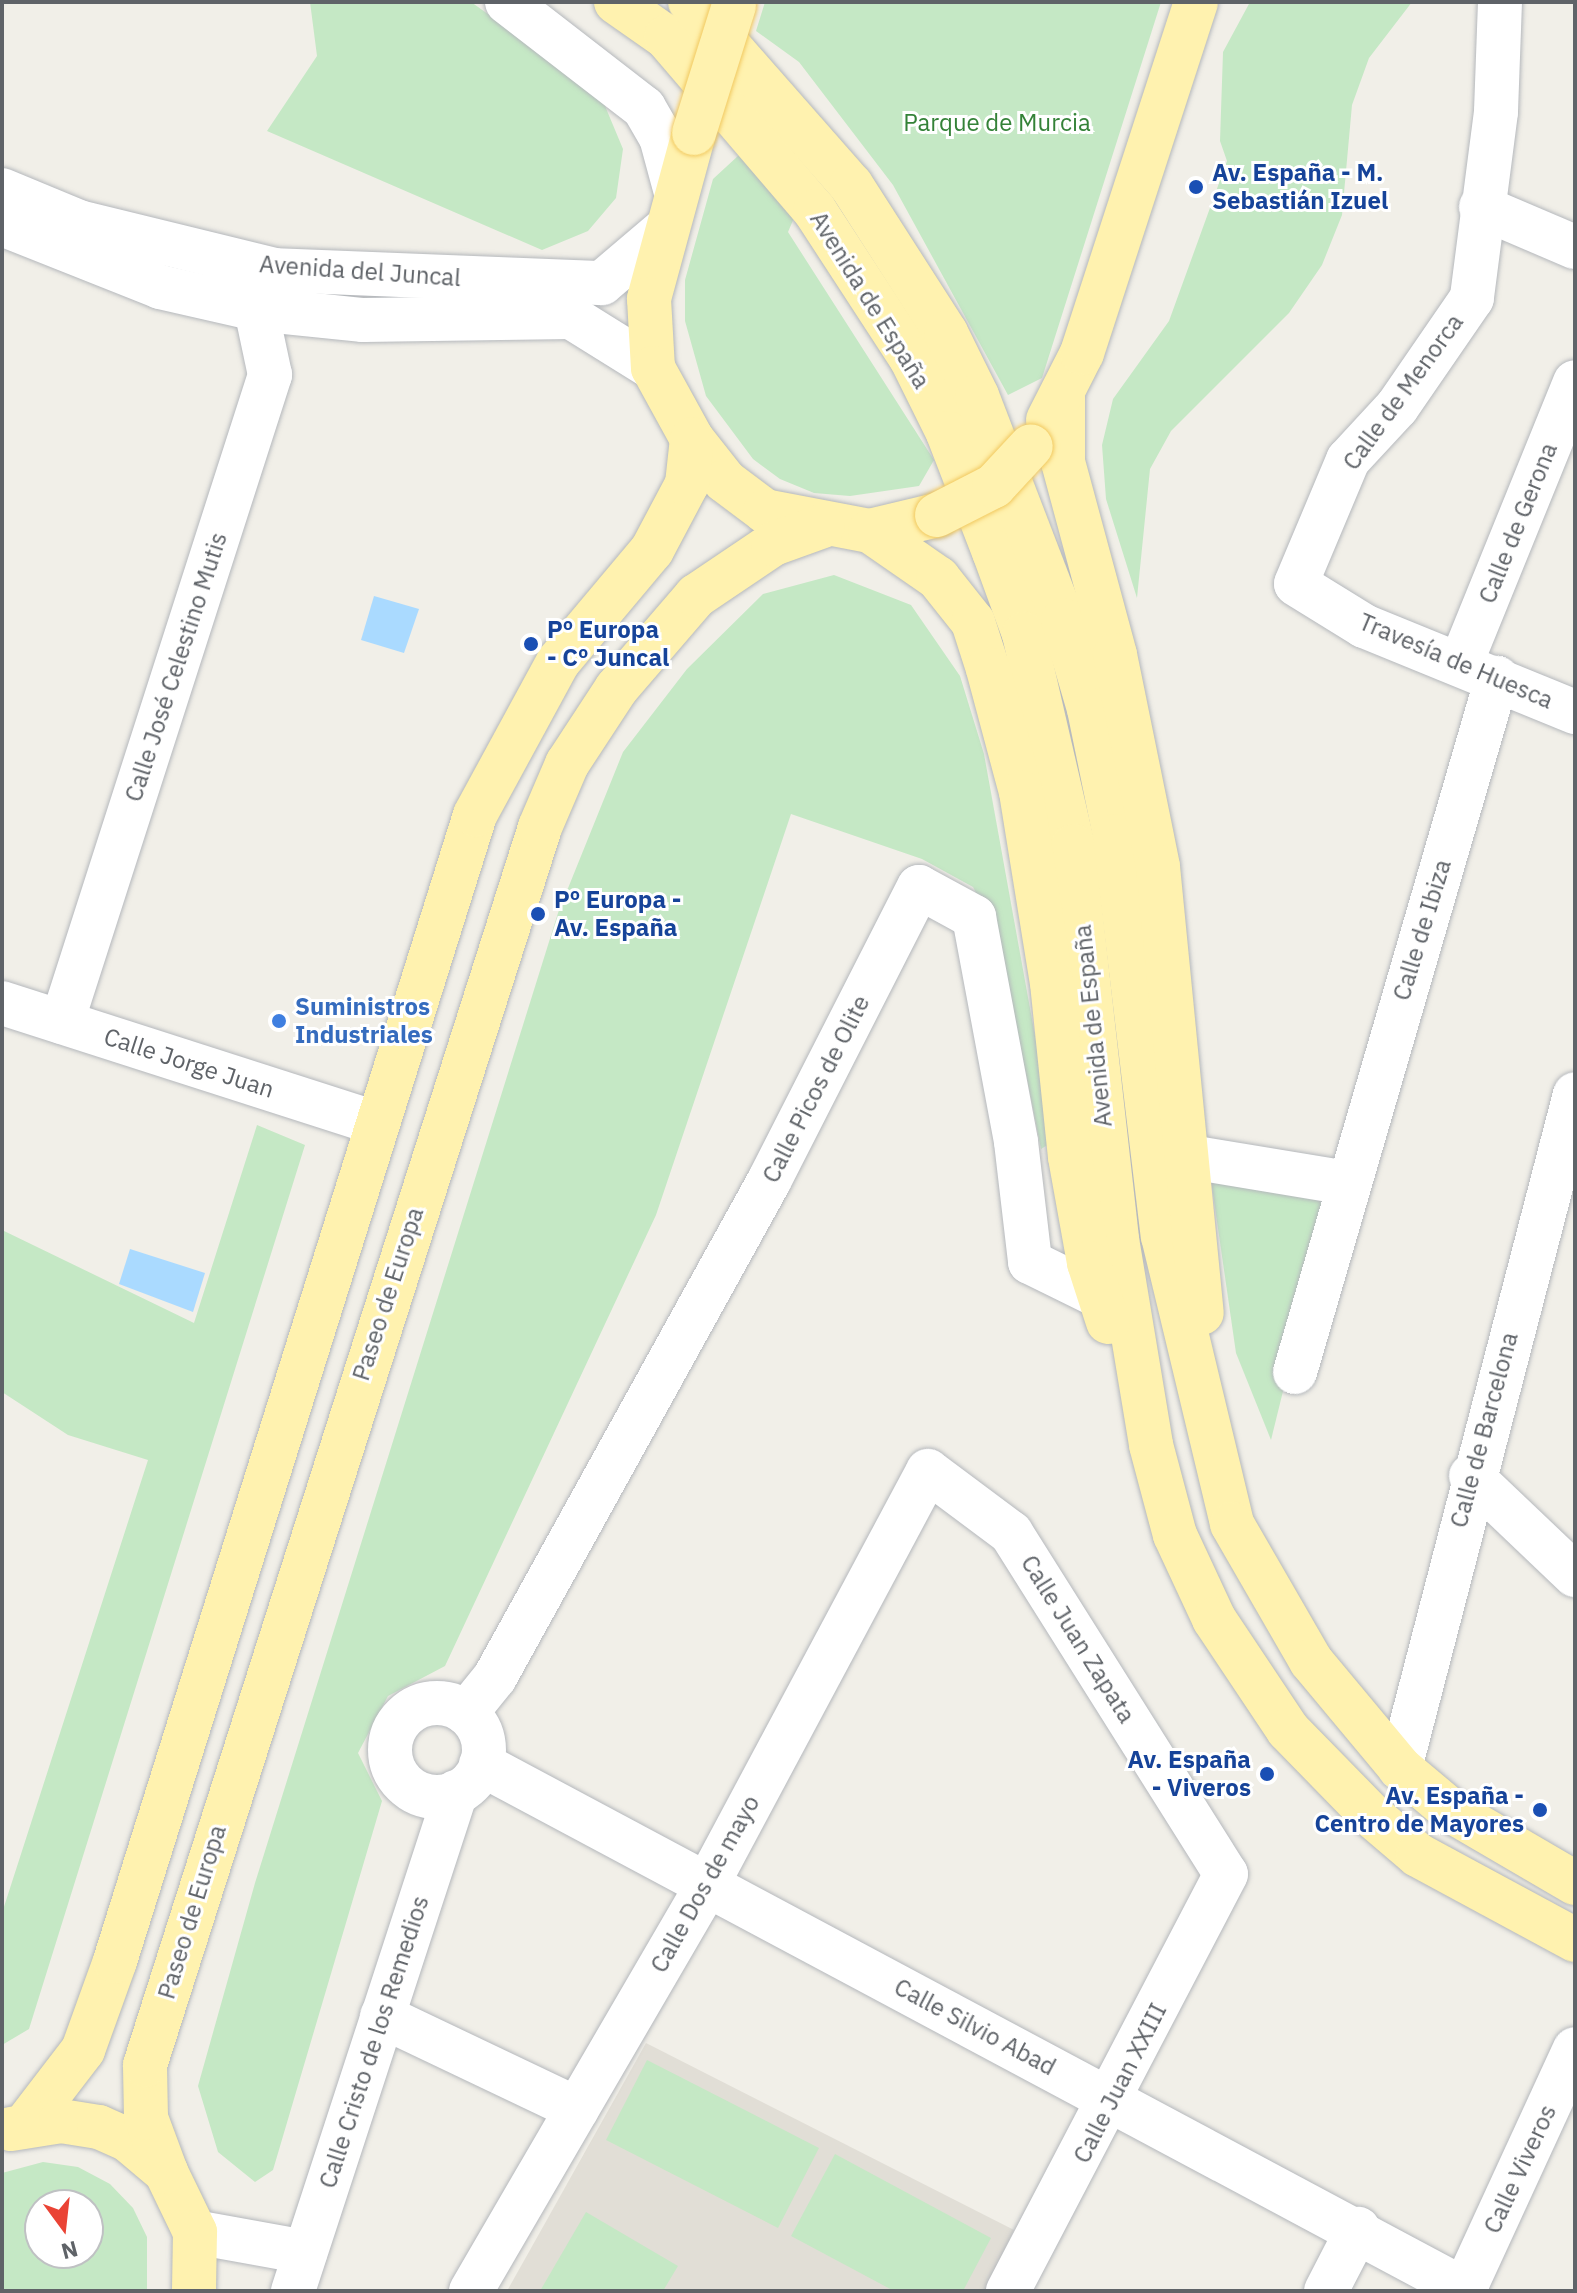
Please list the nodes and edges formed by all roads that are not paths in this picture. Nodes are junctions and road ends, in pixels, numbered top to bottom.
1 (507, 2) edge
2 (616, 2) edge
3 (1196, 2) edge
4 (1500, 2) edge
5 (734, 3) edge
6 (678, 20) edge
7 (675, 189) junction
8 (2, 190) edge
9 (1481, 207) junction
10 (2, 224) edge
11 (663, 231) junction
12 (1575, 247) edge
13 (256, 309) junction
14 (653, 368) junction
15 (1575, 382) edge
16 (1063, 397) junction
17 (692, 439) junction
18 (823, 526) junction
19 (870, 531) junction
20 (1296, 584) joint
21 (1479, 671) junction
22 (1575, 712) edge
23 (2, 1003) edge
24 (62, 1022) junction
25 (1575, 1094) edge
26 (376, 1123) junction
27 (1190, 1157) junction
28 (1347, 1183) junction
29 (1099, 1296) junction
30 (1295, 1372) dead end
31 (1205, 1407) junction
32 (1151, 1445) junction
33 (928, 1471) joint
34 (1471, 1476) junction
35 (1575, 1575) edge
36 (466, 1713) junction
37 (1400, 1768) junction
38 (468, 1778) junction
39 (1226, 1874) joint
40 (708, 1883) junction
41 (1575, 1883) edge
42 (1575, 1940) edge
43 (382, 2016) junction
44 (1575, 2049) edge
45 (1112, 2102) junction
46 (577, 2109) junction
47 (15, 2128) edge
48 (166, 2172) junction
49 (1358, 2229) junction
50 (195, 2232) junction
51 (299, 2271) edge
52 (1466, 2290) edge
53 (194, 2291) edge
54 (471, 2291) edge
55 (1008, 2291) edge
56 (1326, 2291) edge

1 - 7 street
2 - 6 main road
3 - 16 main road
4 - 9 street, Calle de Menorca
5 - 7 main road, bridge
6 - 31 main road, Avenida de España
6 - 32 main road, Avenida de España
7 - 11 main road
8 - 11 street, Avenida del Juncal
9 - 12 street
9 - 20 street, Calle de Menorca
10 - 13 street, Avenida del Juncal
11 - 14 main road
13 - 14 street, Avenida del Juncal
13 - 24 street, Calle José Celestino Mutis
14 - 17 main road
15 - 21 street, Calle de Gerona
16 - 19 main road, bridge
16 - 27 main road
17 - 18 main road
17 - 26 main road
18 - 19 main road
18 - 48 main road, Paseo de Europa
19 - 29 main road
20 - 21 street, Travesía de Huesca
21 - 22 street, Travesía de Huesca
21 - 28 street, Calle de Ibiza
23 - 24 street, Calle Jorge Juan
24 - 26 street, Calle Jorge Juan
25 - 34 street, Calle de Barcelona
26 - 47 main road
27 - 28 street
27 - 31 main road
28 - 30 street, Calle de Ibiza
29 - 32 main road
29 - 36 street, Calle Picos de Olite
31 - 37 main road, Avenida de España
32 - 42 main road, Avenida de España
33 - 39 street, Calle Juan Zapata
33 - 40 street, Calle Dos de mayo
34 - 35 street
34 - 37 street, Calle de Barcelona
36 - 38 street
36 - 38 street
37 - 41 main road, Avenida de España
38 - 40 street, Calle Silvio Abad
38 - 43 street, Calle Cristo de los Remedios
39 - 45 street, Calle Juan XXIII
40 - 45 street, Calle Silvio Abad
40 - 46 street, Calle Dos de mayo
43 - 46 street
43 - 51 street, Calle Cristo de los Remedios
44 - 52 street, Calle Viveros
45 - 49 street, Calle Silvio Abad
45 - 55 street, Calle Juan XXIII
46 - 54 street, Calle Dos de mayo
47 - 48 main road
48 - 50 main road, Paseo de Europa
49 - 52 street, Calle Silvio Abad
49 - 56 street
50 - 51 street
50 - 53 main road

